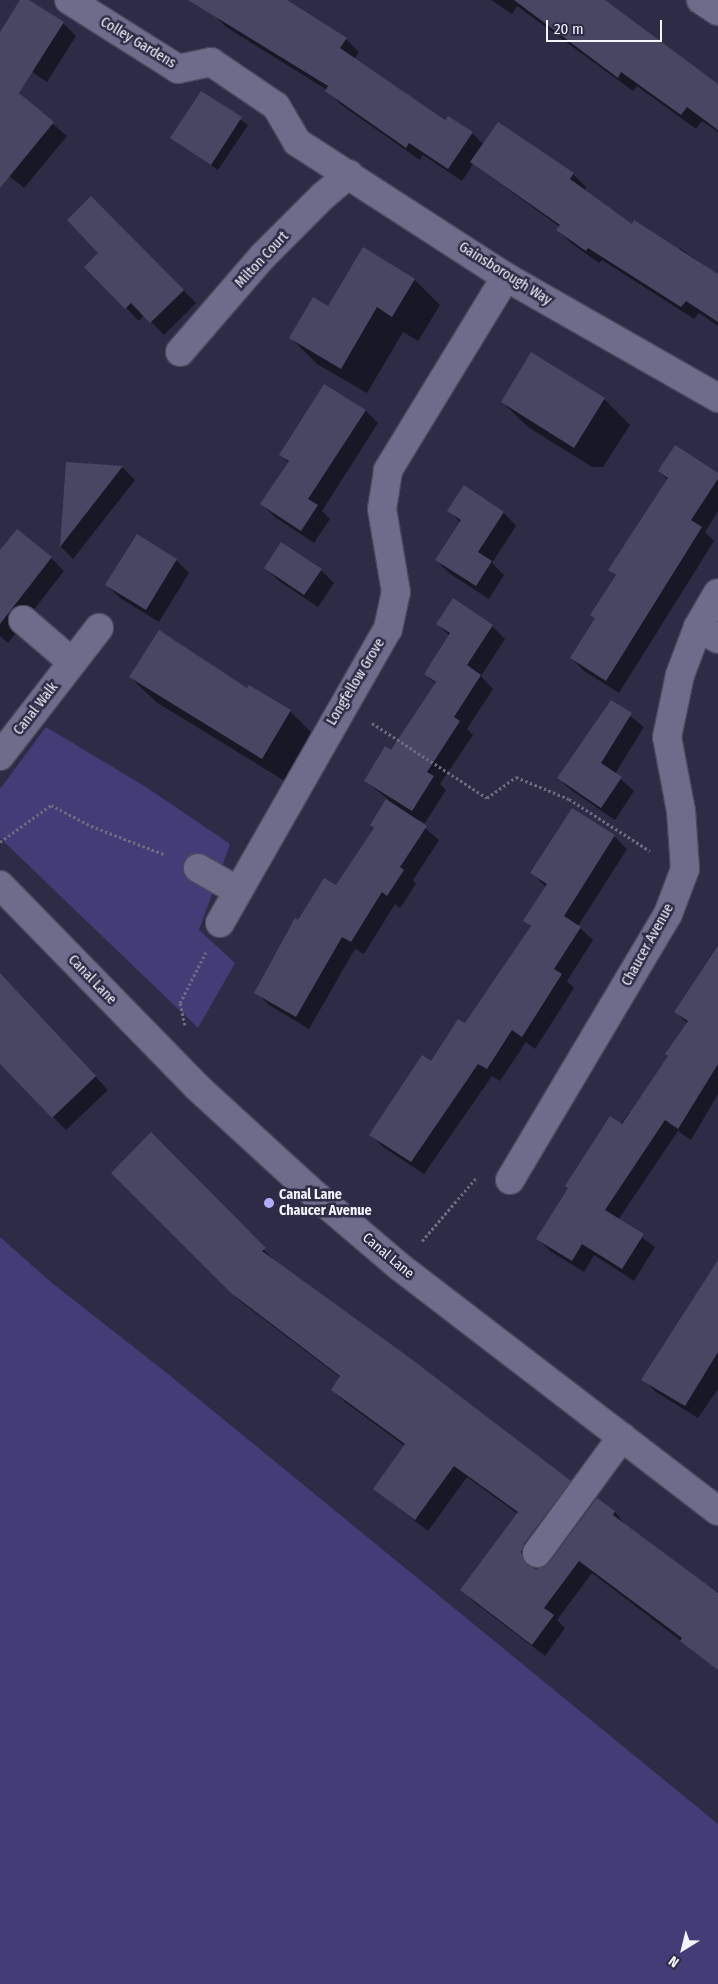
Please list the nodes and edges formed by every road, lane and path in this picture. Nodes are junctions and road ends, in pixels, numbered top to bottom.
1 (69, 0) edge
2 (701, 0) edge
3 (718, 11) edge
4 (297, 142) joint
5 (349, 174) junction
6 (506, 277) junction
7 (180, 352) dead end
8 (718, 398) edge
9 (718, 593) edge
10 (23, 620) dead end
11 (99, 628) dead end
12 (708, 633) edge
13 (72, 662) junction
14 (342, 704) junction
15 (0, 756) edge
16 (0, 842) edge
17 (198, 868) joint
18 (685, 869) junction
19 (0, 885) edge
20 (238, 891) junction
21 (220, 923) joint
22 (186, 1031) dead end
23 (510, 1180) dead end
24 (467, 1189) dead end
25 (422, 1242) dead end
26 (622, 1437) junction
27 (718, 1511) edge
28 (537, 1553) dead end

1 - 4 street, Colley Gardens
2 - 3 street
4 - 5 street, Gainsborough Way
5 - 6 street, Gainsborough Way
5 - 7 street, Milton Court
6 - 8 street, Gainsborough Way
6 - 14 street, Longfellow Grove
9 - 12 street, Chaucer Avenue
10 - 13 street
11 - 13 street, Canal Walk
12 - 18 street, Chaucer Avenue
13 - 15 street, Canal Walk
14 - 18 path
14 - 20 street, Longfellow Grove
16 - 17 path
17 - 20 street
18 - 23 street, Chaucer Avenue
19 - 26 street, Canal Lane
20 - 21 street, Longfellow Grove
21 - 22 path
24 - 25 path
26 - 27 street, Canal Lane
26 - 28 street

